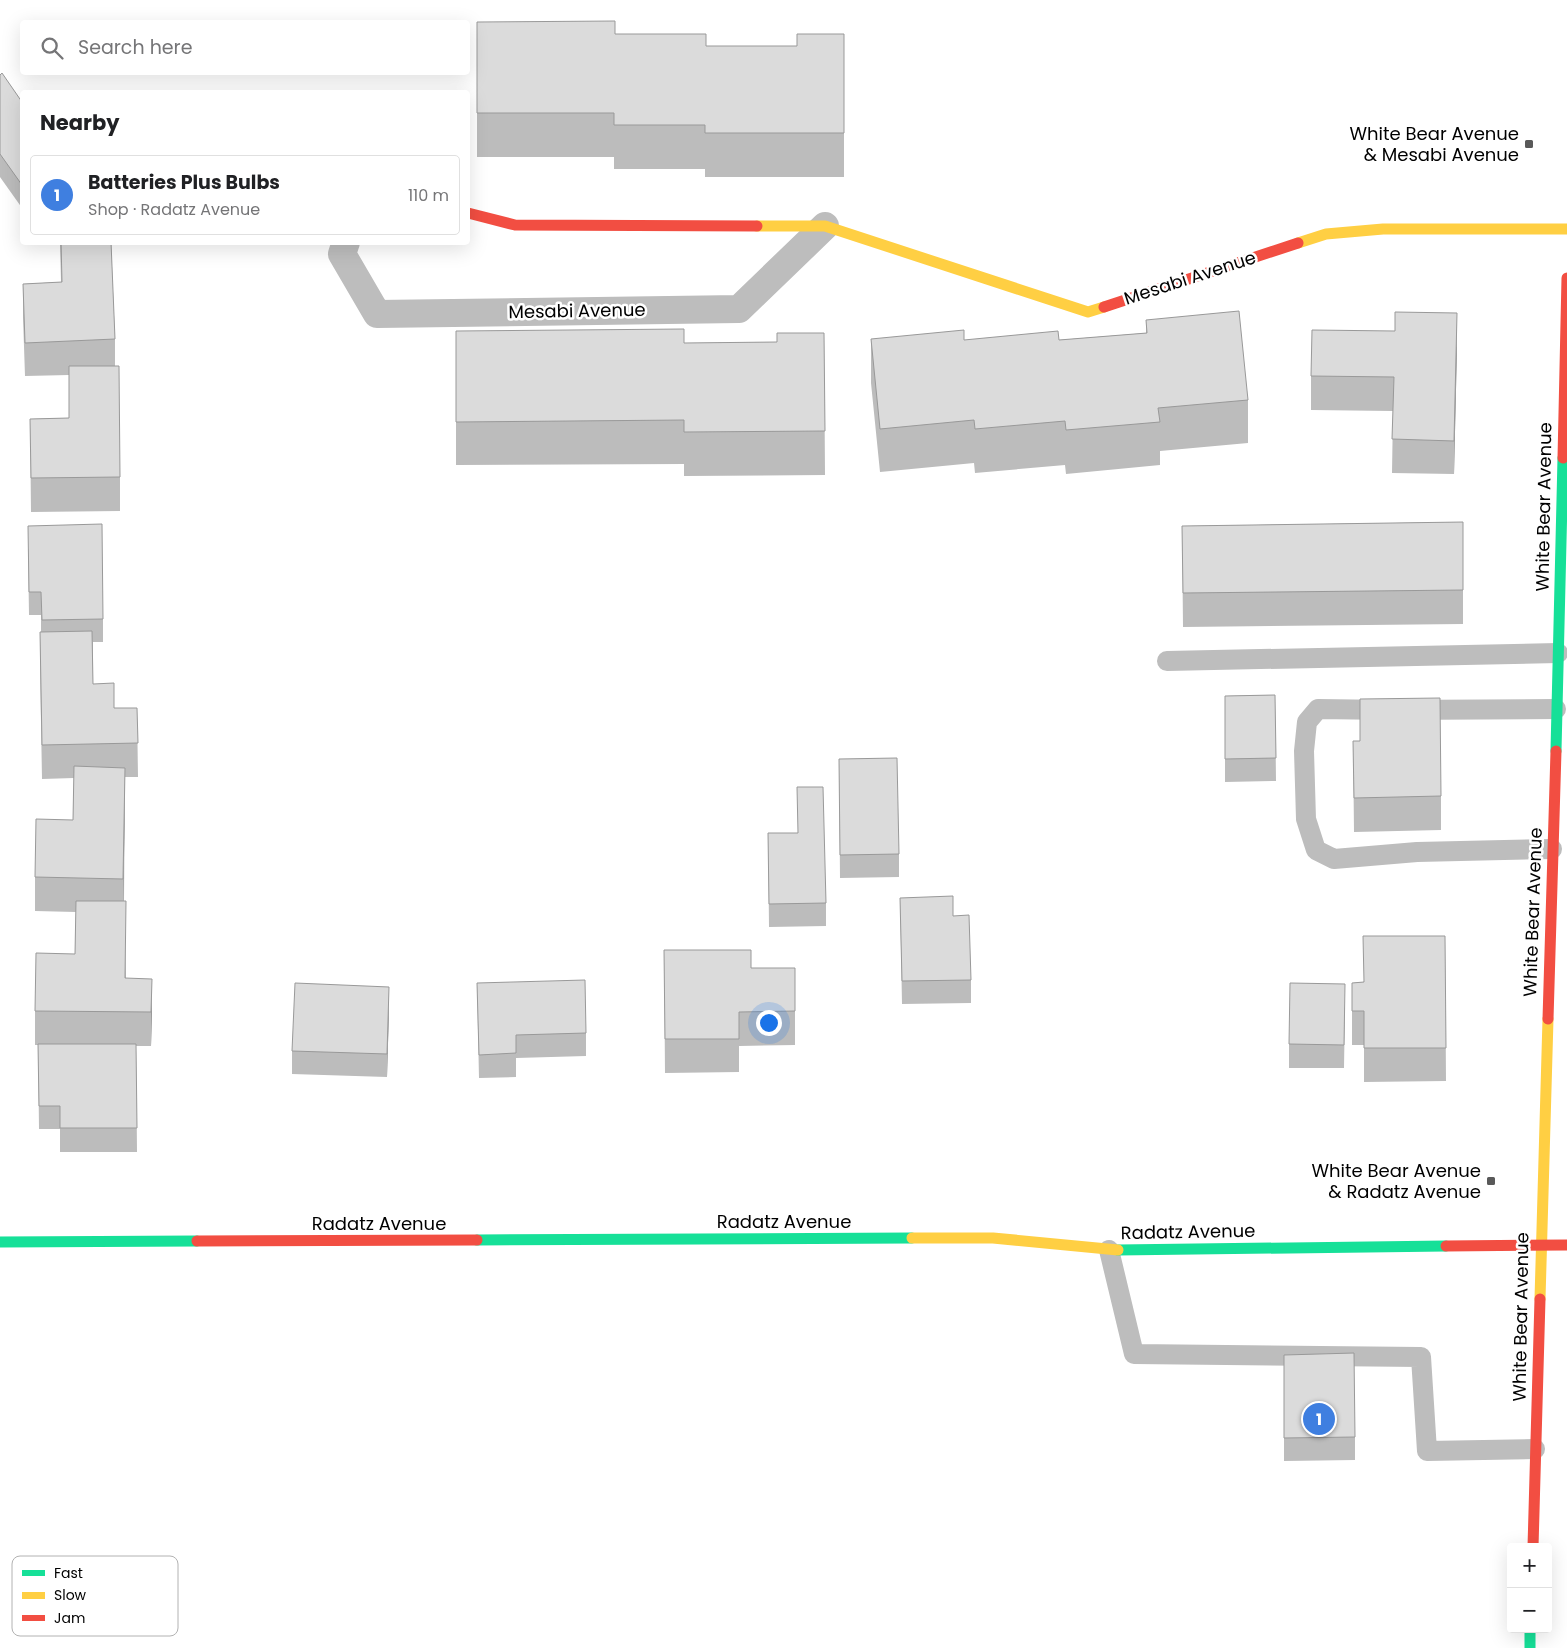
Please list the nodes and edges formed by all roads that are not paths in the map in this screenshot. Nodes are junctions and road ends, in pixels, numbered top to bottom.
1 (470, 214) edge
2 (825, 226) junction
3 (1567, 228) edge
4 (345, 245) edge
5 (1567, 278) edge
6 (1558, 653) junction
7 (1167, 661) dead end
8 (1556, 708) junction
9 (1552, 849) junction
10 (0, 1242) edge
11 (1567, 1245) edge
12 (1540, 1246) junction
13 (1109, 1250) junction
14 (1535, 1449) junction
15 (1532, 1543) edge
16 (1530, 1633) edge
17 (1530, 1648) edge

1 - 2 street, Mesabi Avenue
2 - 3 street, Mesabi Avenue
2 - 4 street, Mesabi Avenue
5 - 6 street, White Bear Avenue
6 - 7 lane
6 - 8 street, White Bear Avenue
8 - 9 street, White Bear Avenue
8 - 9 lane
9 - 12 street, White Bear Avenue
10 - 13 street, Radatz Avenue
11 - 12 street, Radatz Avenue
12 - 13 street, Radatz Avenue
12 - 14 street, White Bear Avenue
13 - 14 lane
14 - 15 street, White Bear Avenue
16 - 17 street

